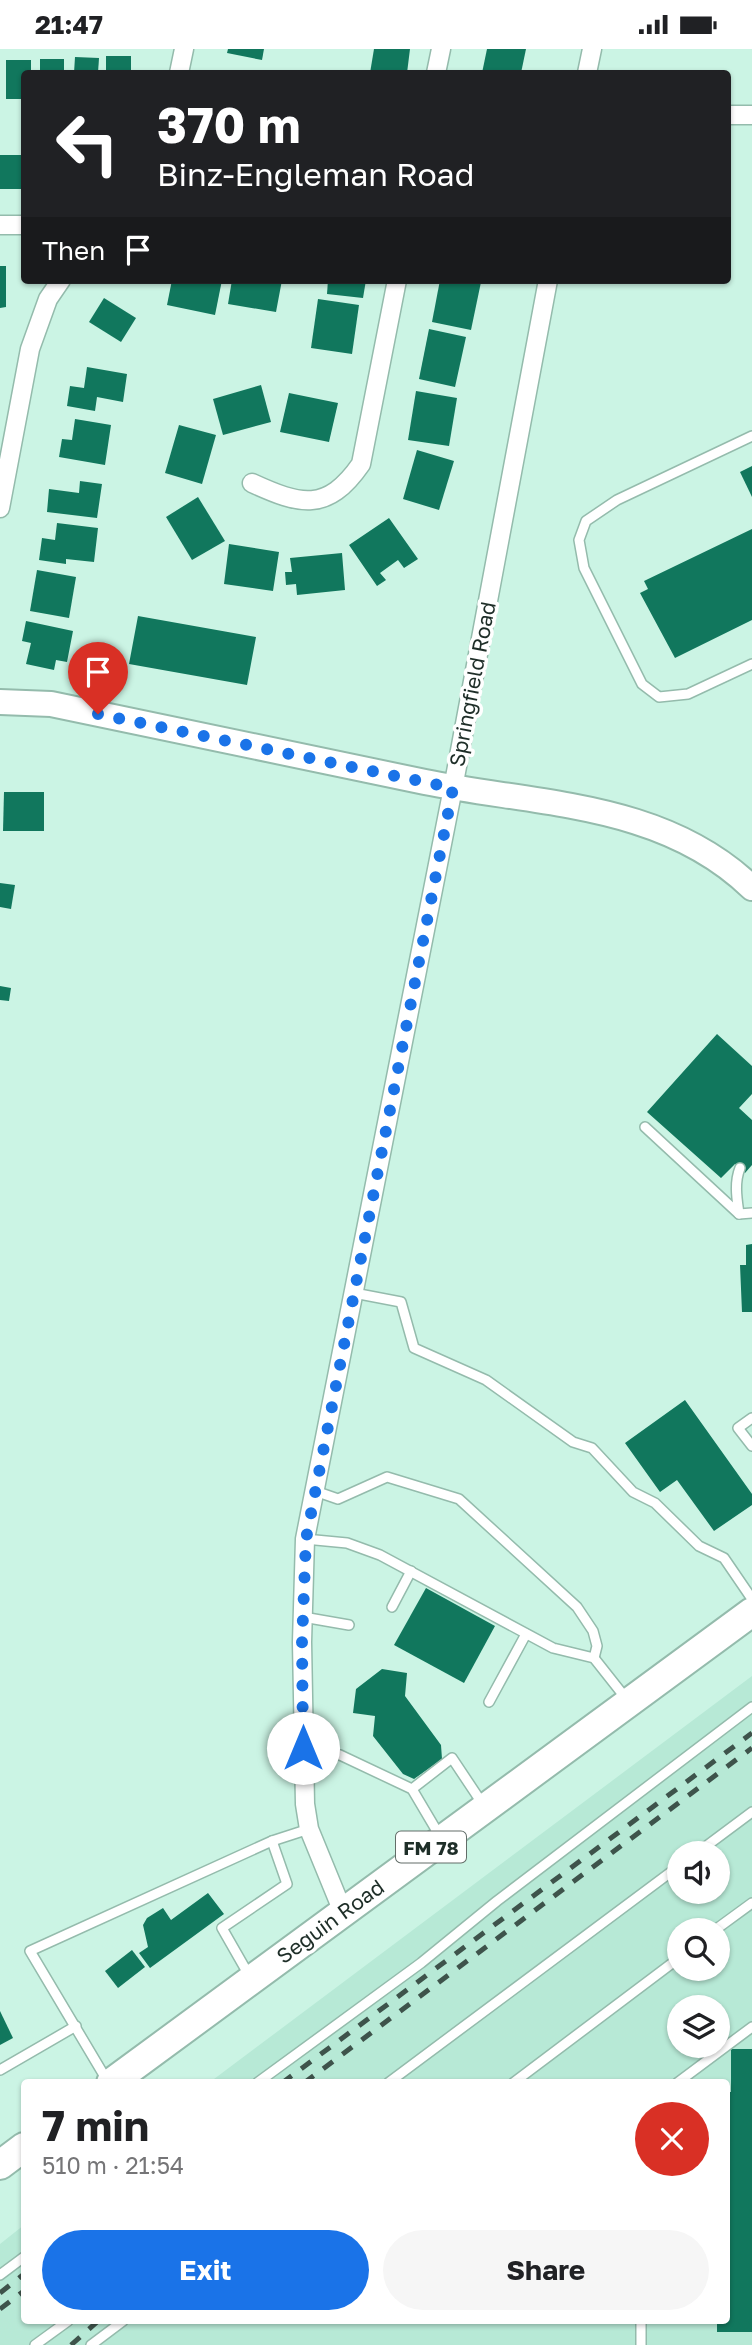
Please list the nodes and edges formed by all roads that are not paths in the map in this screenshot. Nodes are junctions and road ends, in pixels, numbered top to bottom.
1 (184, 49) edge
2 (441, 49) edge
3 (592, 49) edge
4 (180, 70) edge
5 (437, 70) edge
6 (588, 70) edge
7 (731, 115) edge
8 (752, 115) edge
9 (0, 225) edge
10 (21, 226) edge
11 (58, 284) edge
12 (396, 284) edge
13 (547, 284) edge
14 (752, 436) edge
15 (4, 464) edge
16 (252, 483) dead end
17 (0, 508) edge
18 (752, 664) edge
19 (0, 702) edge
20 (453, 788) junction
21 (752, 888) edge
22 (645, 1127) dead end
23 (740, 1168) dead end
24 (752, 1213) edge
25 (739, 1214) junction
26 (354, 1293) junction
27 (752, 1418) edge
28 (752, 1447) edge
29 (315, 1491) junction
30 (306, 1539) junction
31 (411, 1571) junction
32 (752, 1599) edge
33 (392, 1607) dead end
34 (752, 1612) edge
35 (303, 1617) junction
36 (349, 1625) dead end
37 (526, 1634) junction
38 (594, 1657) junction
39 (489, 1702) dead end
40 (629, 1702) junction
41 (752, 1707) edge
42 (303, 1748) junction
43 (412, 1789) junction
44 (485, 1808) junction
45 (752, 1812) edge
46 (309, 1829) junction
47 (442, 1840) junction
48 (272, 1841) junction
49 (713, 1841) edge
50 (667, 1875) edge
51 (752, 1903) edge
52 (343, 1912) junction
53 (730, 1919) edge
54 (667, 1967) edge
55 (251, 1978) junction
56 (76, 2026) junction
57 (752, 2028) edge
58 (0, 2070) edge
59 (107, 2079) edge
60 (114, 2079) edge
61 (262, 2079) edge
62 (393, 2079) edge
63 (518, 2079) edge
64 (682, 2079) edge
65 (21, 2149) edge
66 (0, 2165) edge
67 (21, 2259) edge
68 (0, 2275) edge
69 (64, 2324) edge
70 (119, 2324) edge
71 (641, 2324) edge
72 (34, 2345) edge
73 (92, 2345) edge
74 (642, 2345) edge

1 - 4 street
2 - 5 street
3 - 6 street
7 - 8 street
9 - 10 street
11 - 15 street
12 - 16 street
13 - 20 street, Springfield Road
14 - 18 lane
15 - 17 street
19 - 20 street
20 - 21 street
20 - 26 street, Springfield Road
22 - 25 lane
23 - 25 lane
24 - 25 lane
26 - 29 street, Springfield Road
26 - 32 lane
27 - 28 lane
29 - 30 street, Springfield Road
29 - 38 lane
30 - 31 lane
30 - 35 street, Springfield Road
31 - 33 lane
31 - 37 lane
34 - 40 main road, Seguin Road / FM 78
35 - 36 lane
35 - 42 street, Springfield Road
37 - 38 lane
37 - 39 lane
38 - 40 lane
40 - 44 main road, Seguin Road / FM 78
41 - 61 lane
42 - 43 lane
42 - 46 street, Springfield Road
43 - 44 lane
43 - 47 lane
44 - 47 main road, Seguin Road / FM 78
45 - 49 lane
46 - 48 lane
46 - 52 street, Springfield Road
47 - 52 main road, Seguin Road / FM 78
48 - 55 lane
48 - 56 lane
50 - 62 lane
51 - 53 lane
52 - 55 main road, Seguin Road / FM 78
54 - 63 lane
55 - 60 main road, Seguin Road / FM 78
56 - 58 lane
56 - 59 lane
57 - 64 lane
65 - 66 main road
67 - 68 lane
69 - 72 lane
70 - 73 lane
71 - 74 lane

